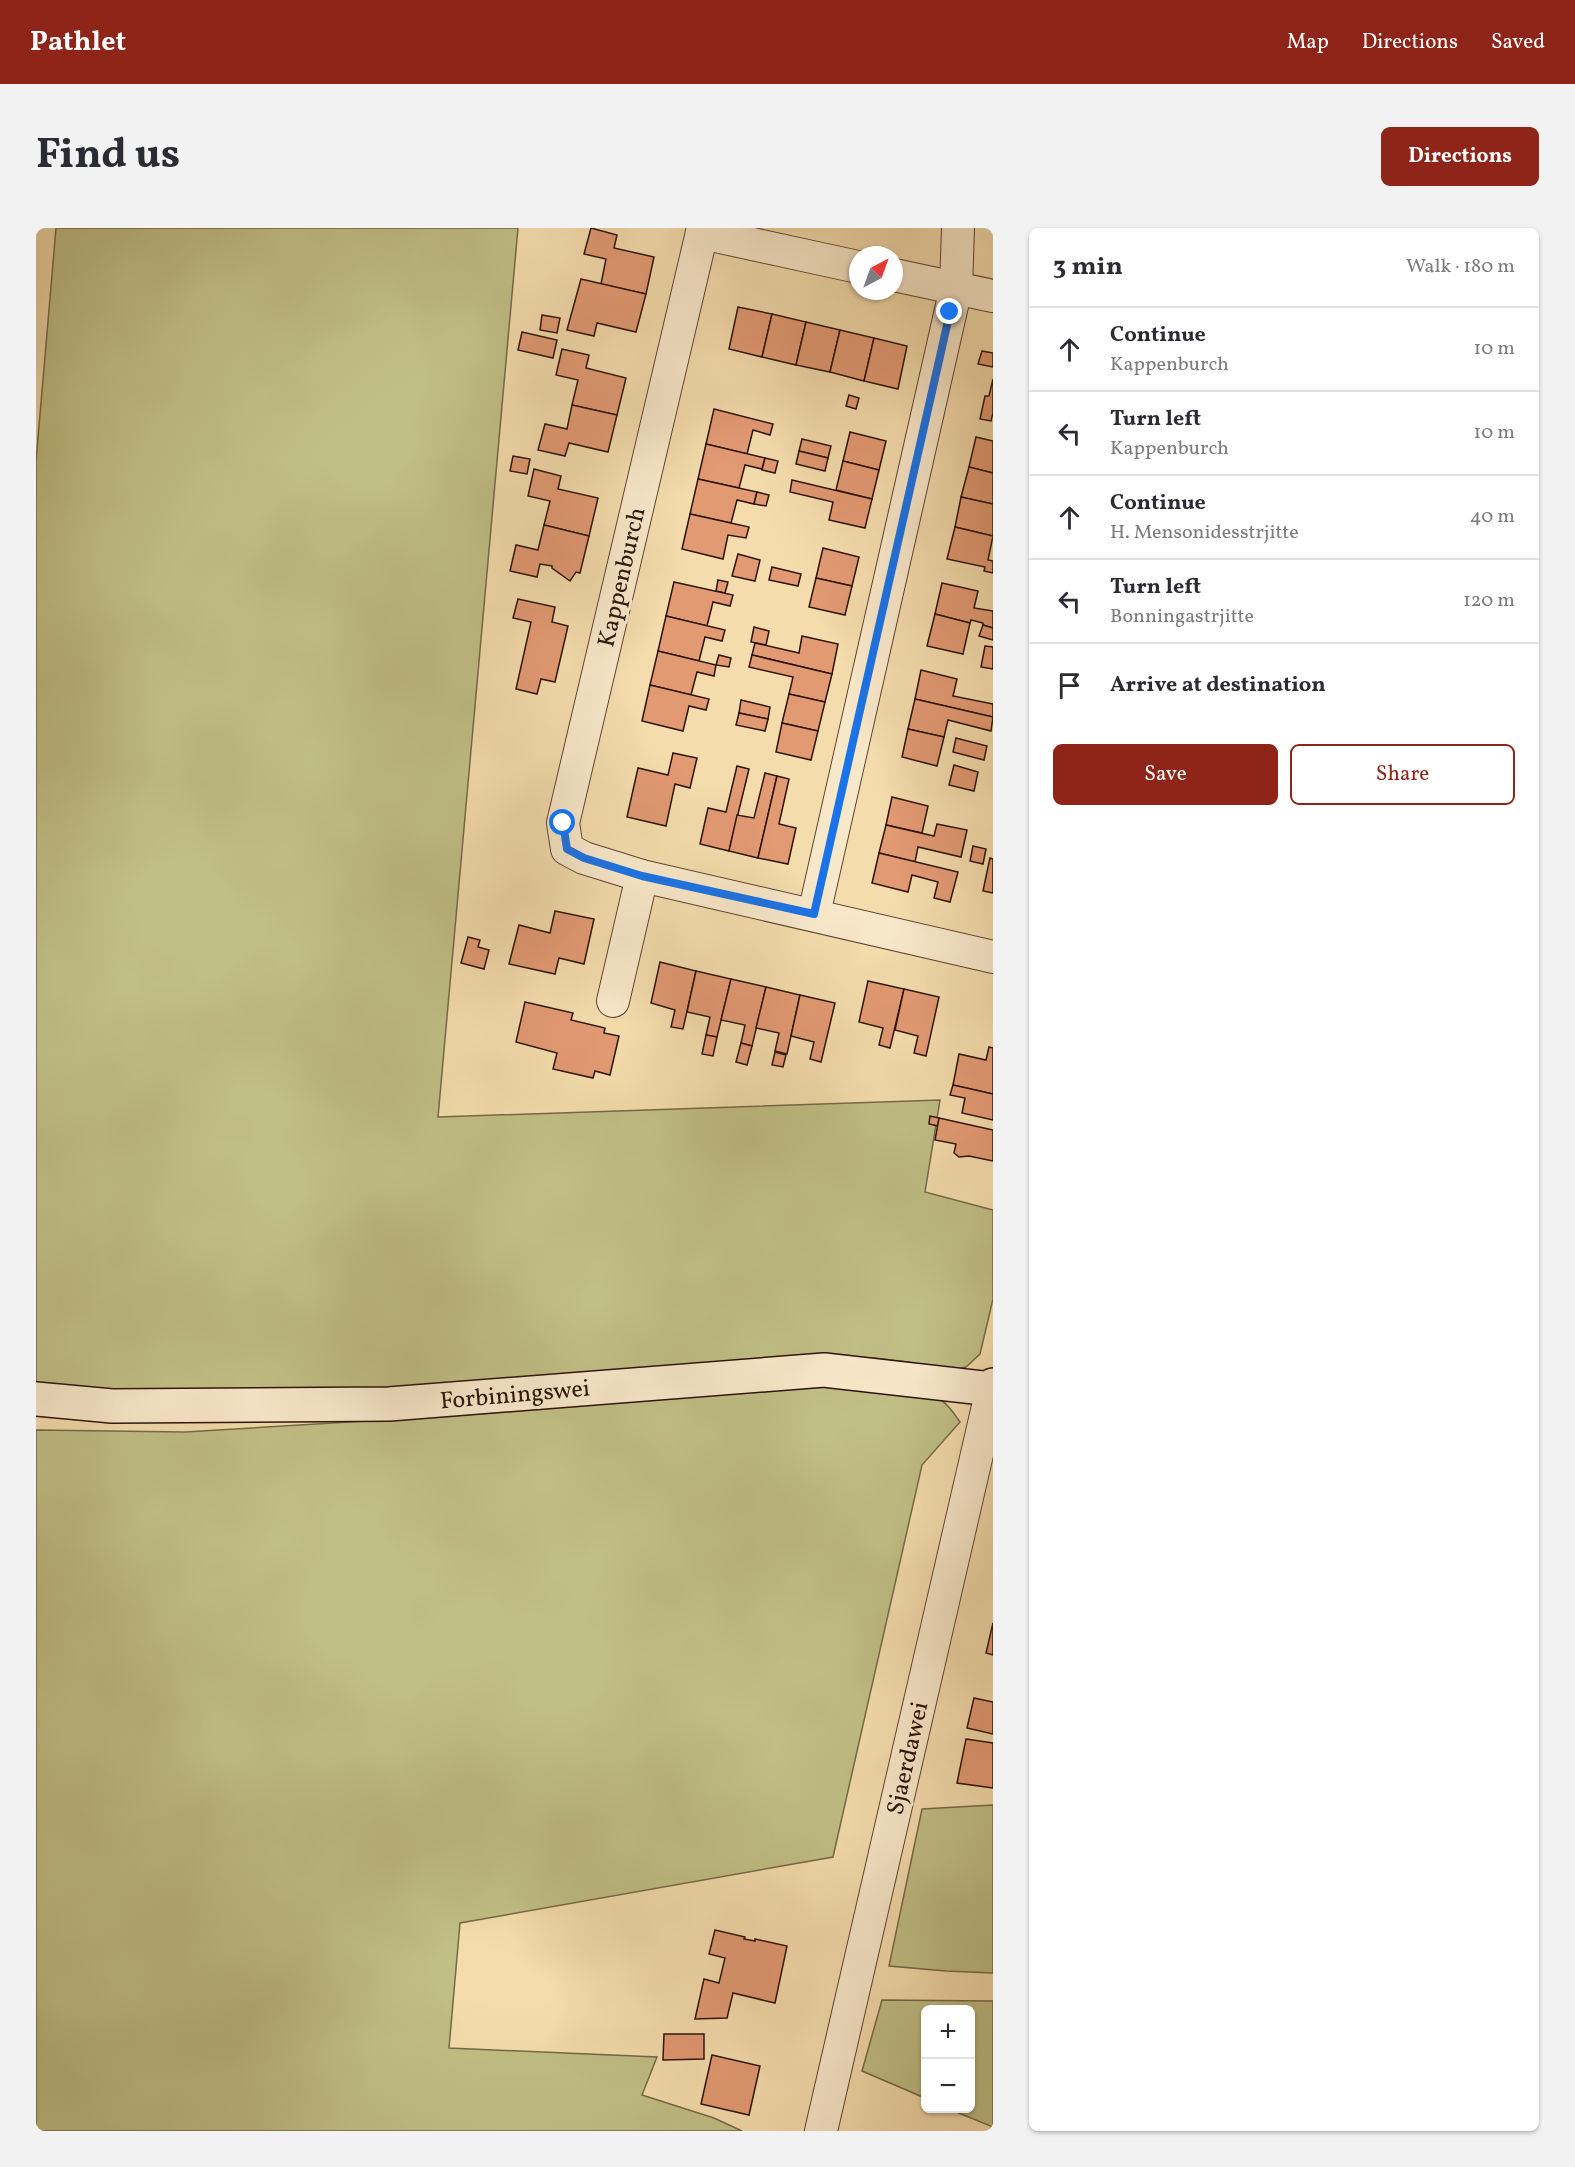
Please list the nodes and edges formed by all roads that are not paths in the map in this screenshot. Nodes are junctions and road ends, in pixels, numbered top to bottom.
1 (958, 228) edge
2 (702, 231) edge
3 (849, 265) edge
4 (903, 276) edge
5 (956, 288) junction
6 (993, 296) edge
7 (642, 876) junction
8 (814, 914) junction
9 (993, 957) edge
10 (613, 1001) dead end
11 (993, 1387) edge
12 (36, 1399) edge
13 (820, 2131) edge

1 - 5 street
2 - 3 street
2 - 7 street, Kappenburch
4 - 5 street
5 - 6 street
5 - 8 street
7 - 8 street
7 - 10 street
8 - 9 street
11 - 12 street, Forbiningswei
11 - 13 street, Sjaerdawei

